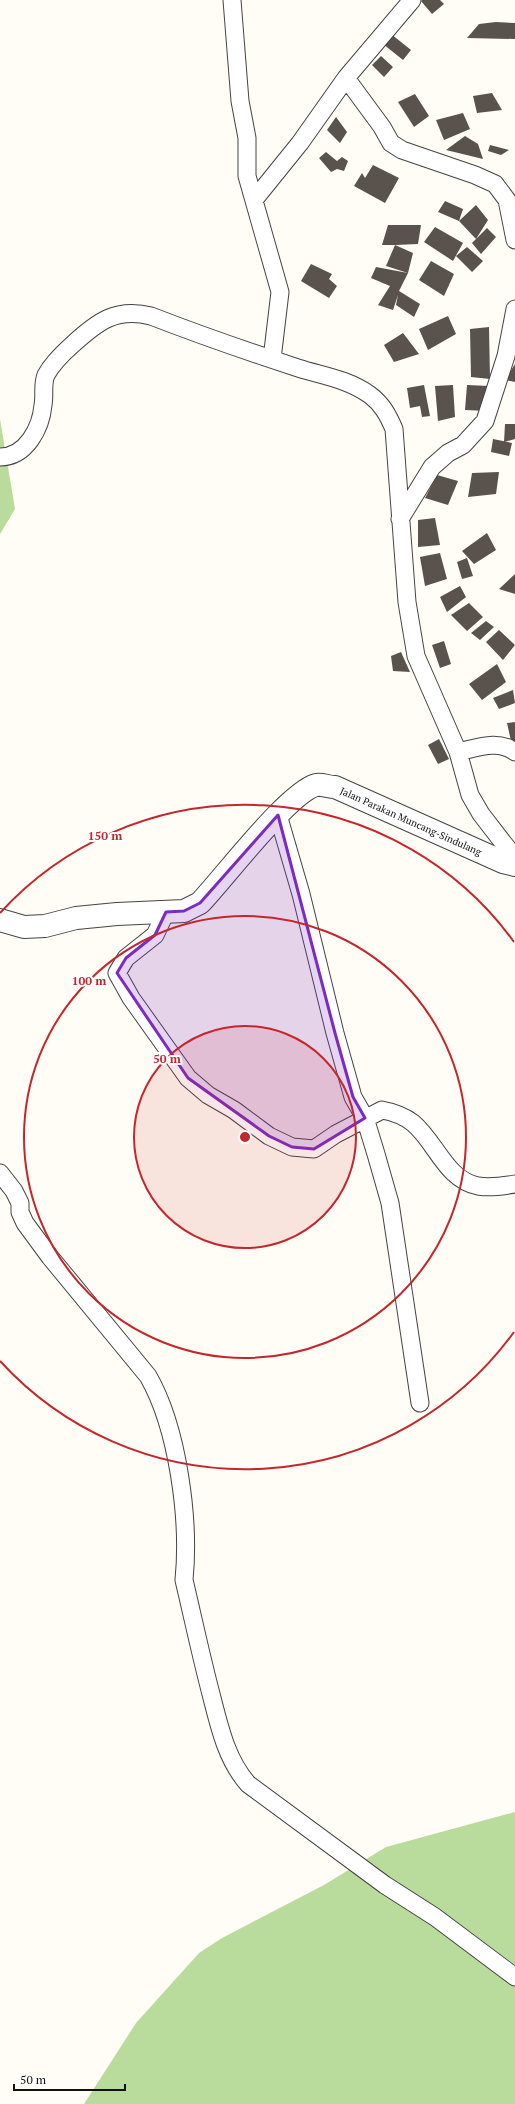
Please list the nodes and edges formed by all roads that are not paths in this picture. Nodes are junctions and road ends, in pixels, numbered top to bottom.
1 (232, 0) edge
2 (412, 0) edge
3 (346, 78) junction
4 (254, 200) junction
5 (515, 240) edge
6 (515, 310) edge
7 (272, 359) junction
8 (0, 457) edge
9 (400, 519) junction
10 (458, 752) junction
11 (515, 752) edge
12 (278, 815) junction
13 (515, 858) edge
14 (515, 864) edge
15 (166, 912) junction
16 (0, 920) edge
17 (365, 1118) junction
18 (0, 1174) edge
19 (515, 1184) edge
20 (420, 1403) dead end
21 (515, 1977) edge

1 - 4 street
2 - 3 street
3 - 4 street
3 - 5 street
4 - 7 street
6 - 9 street
7 - 8 street
7 - 9 street
9 - 10 street
10 - 11 street
10 - 13 street
12 - 14 street, Jalan Parakan Muncang-Sindulang
12 - 15 street, Jalan Parakan Muncang-Sindulang
12 - 17 street
15 - 16 street, Jalan Parakan Muncang-Sindulang
15 - 17 street
17 - 19 street
17 - 20 street
18 - 21 street

